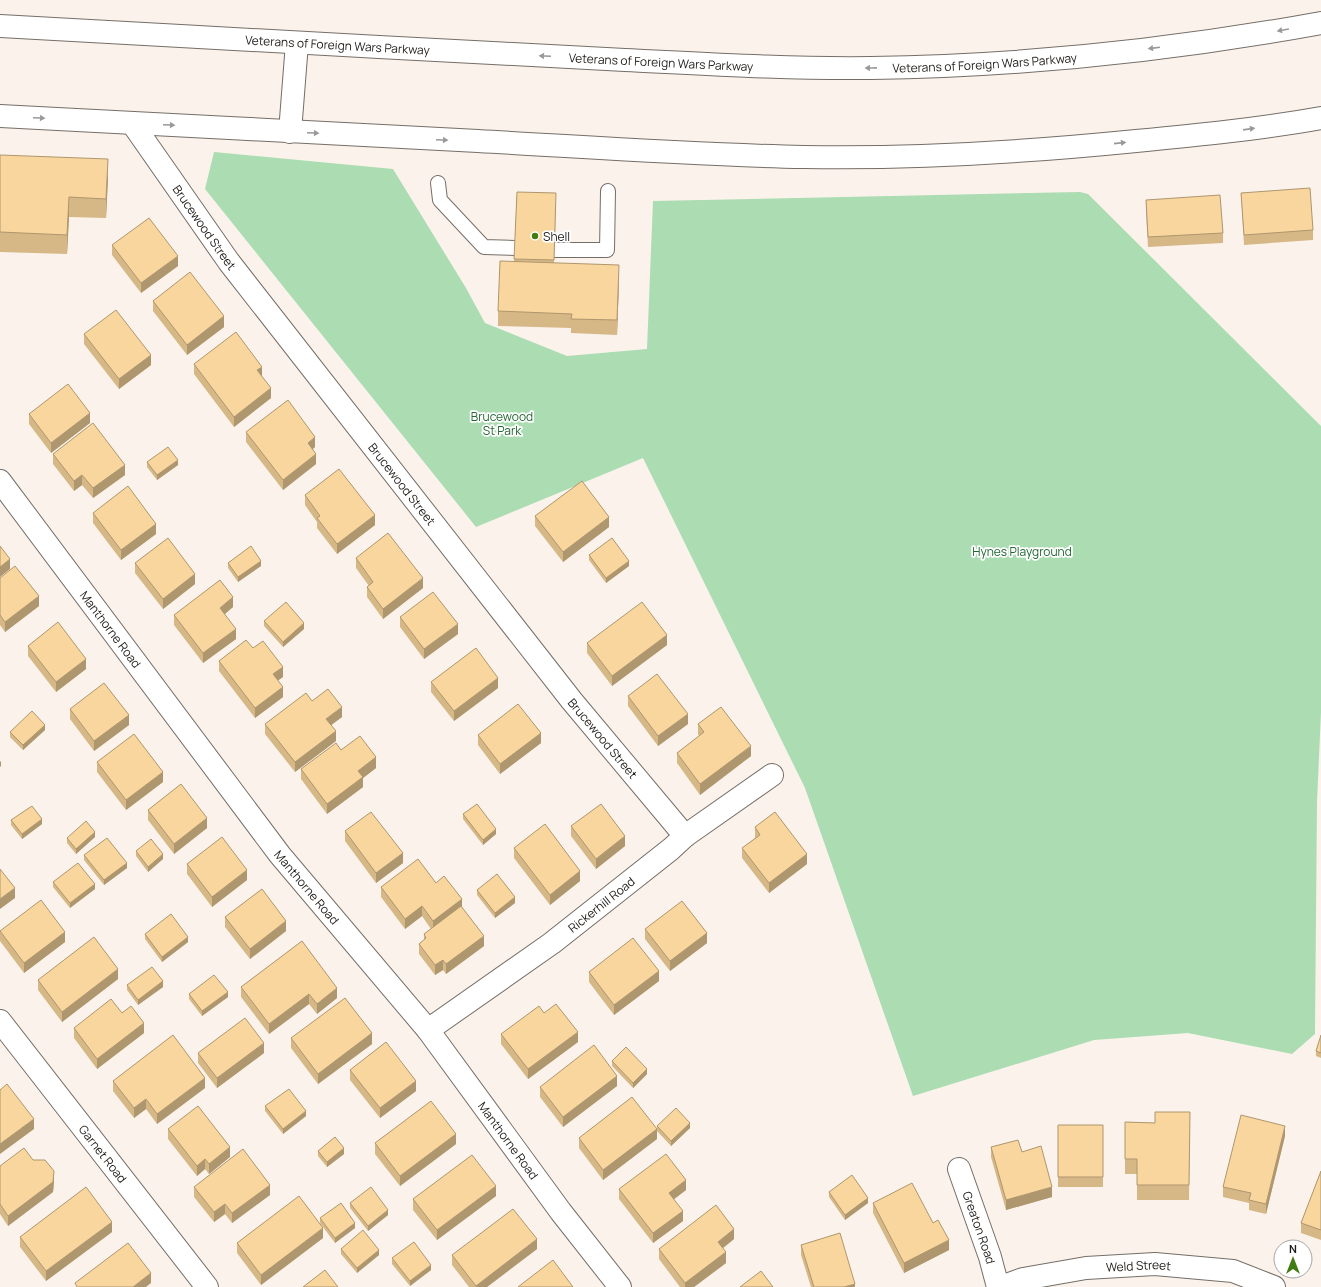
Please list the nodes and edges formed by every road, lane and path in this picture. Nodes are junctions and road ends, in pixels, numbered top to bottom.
1 (1321, 23) edge
2 (0, 26) edge
3 (297, 43) junction
4 (0, 116) edge
5 (1321, 118) edge
6 (132, 123) junction
7 (290, 132) junction
8 (438, 183) dead end
9 (608, 192) dead end
10 (515, 248) edge
11 (555, 250) edge
12 (0, 481) edge
13 (772, 775) dead end
14 (685, 836) junction
15 (0, 1021) edge
16 (428, 1030) junction
17 (958, 1169) dead end
18 (1025, 1283) edge
19 (207, 1287) edge
20 (620, 1287) edge
21 (998, 1287) edge
22 (1001, 1287) edge
23 (1274, 1287) edge

1 -> 3 main road, Veterans of Foreign Wars Parkway
2 - 3 main road, Veterans of Foreign Wars Parkway
3 - 7 main road
4 -> 6 main road
7 -> 5 main road
6 -> 7 main road
6 - 14 main road, Brucewood Street
8 - 10 lane
9 - 11 lane
12 - 16 main road, Manthorne Road
13 - 14 main road, Rickerhill Road
14 - 16 main road, Rickerhill Road
15 - 19 main road, Garnet Road
16 - 20 main road, Manthorne Road
17 - 21 main road, Greaton Road
18 - 22 main road, Weld Street
18 - 23 main road, Weld Street

